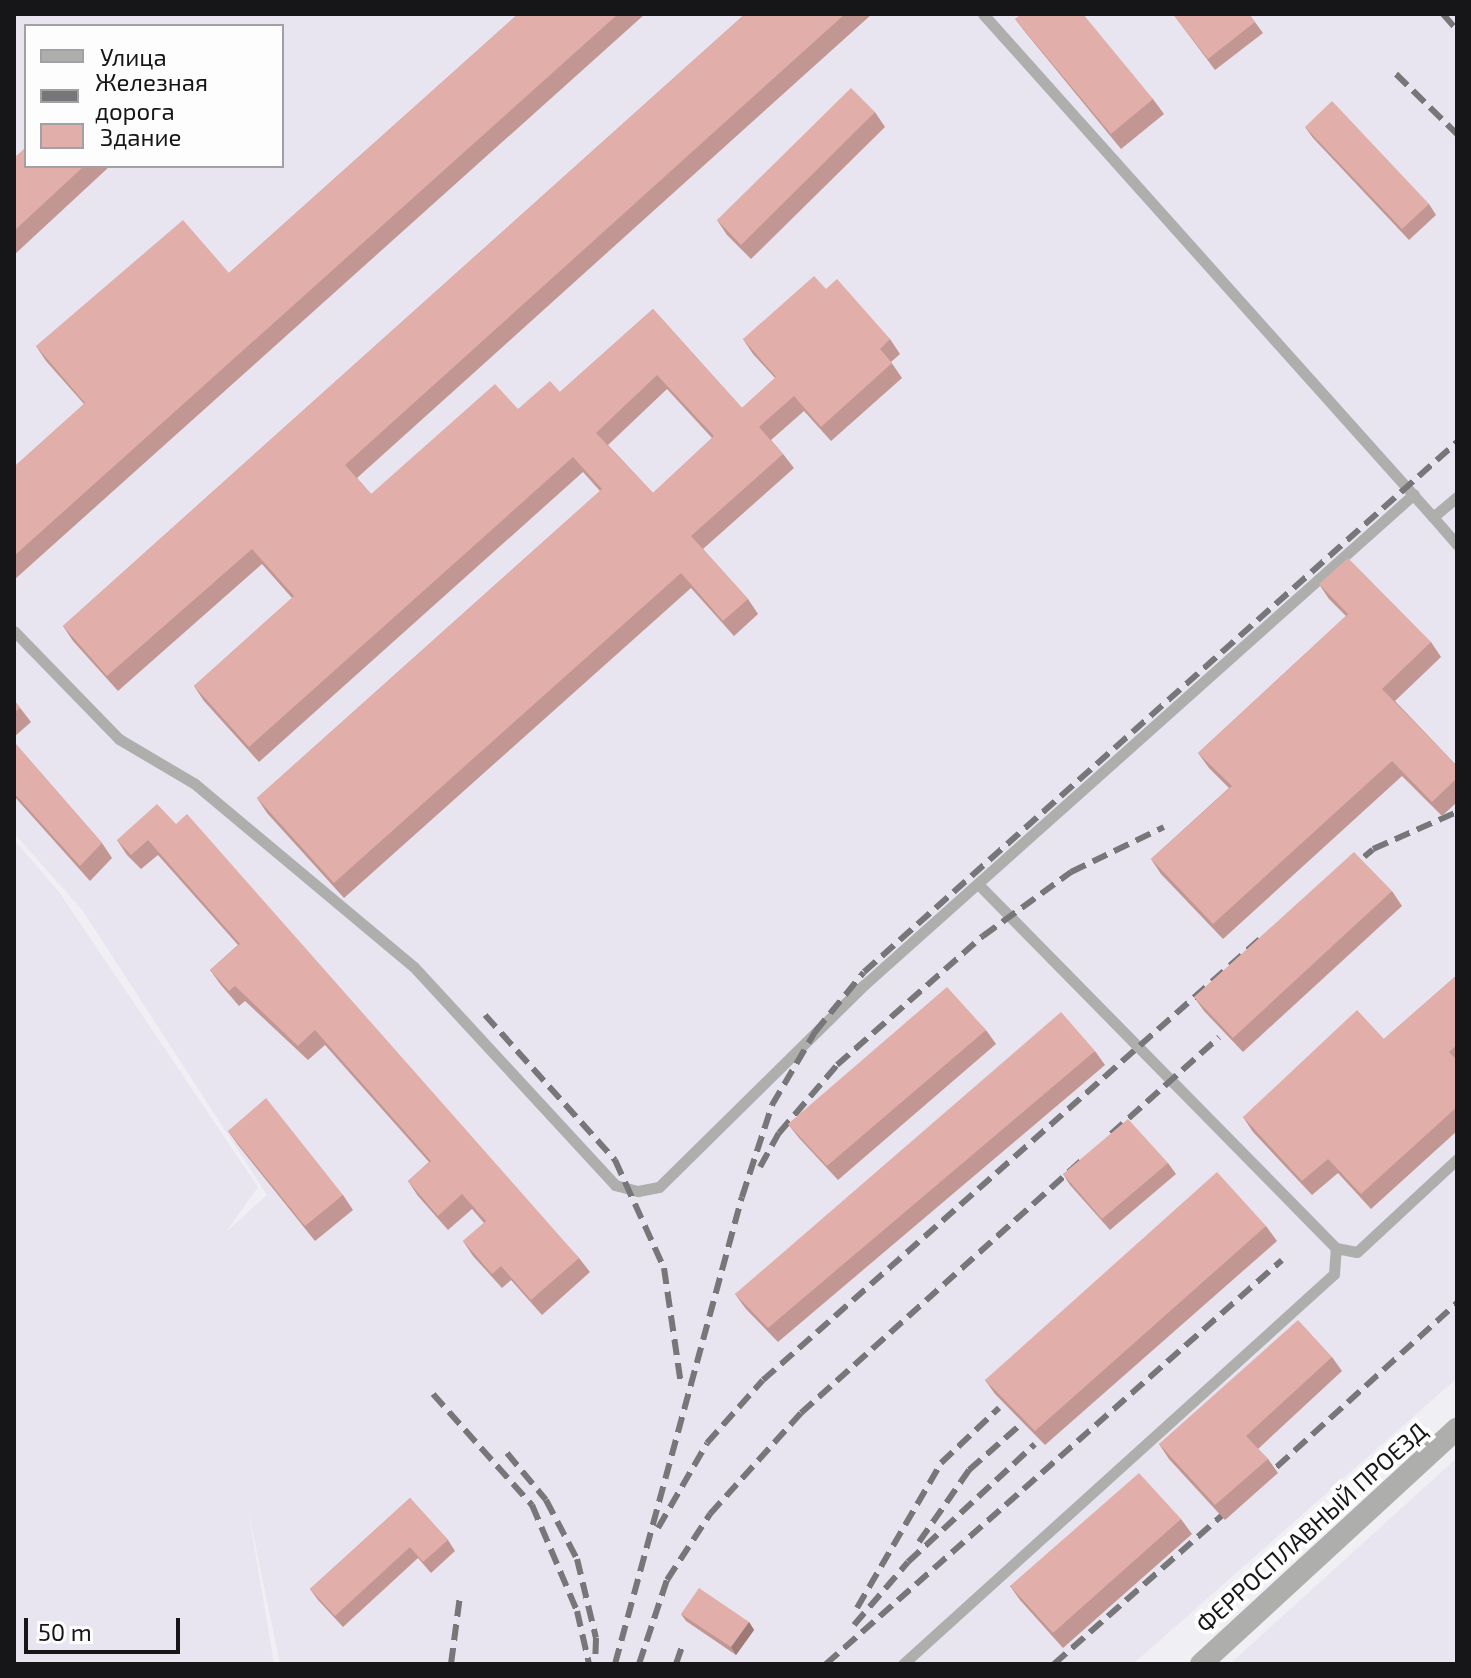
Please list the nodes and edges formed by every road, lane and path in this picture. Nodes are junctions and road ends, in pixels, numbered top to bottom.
1 (983, 14) edge
2 (1004, 14) edge
3 (996, 28) junction
4 (1414, 494) junction
5 (1457, 497) edge
6 (1433, 517) junction
7 (1457, 545) edge
8 (14, 631) edge
9 (981, 887) junction
10 (1457, 1159) edge
11 (1336, 1248) junction
12 (1457, 1429) edge
13 (903, 1664) edge
14 (1201, 1664) edge

1 - 3 lane
2 - 3 lane
3 - 4 lane
4 - 6 lane
4 - 9 lane
5 - 6 lane
6 - 7 lane
8 - 9 lane
9 - 11 lane
10 - 11 lane
11 - 13 lane
12 - 14 street, ФЕРРОСПЛАВНЫЙ ПРОЕЗД

